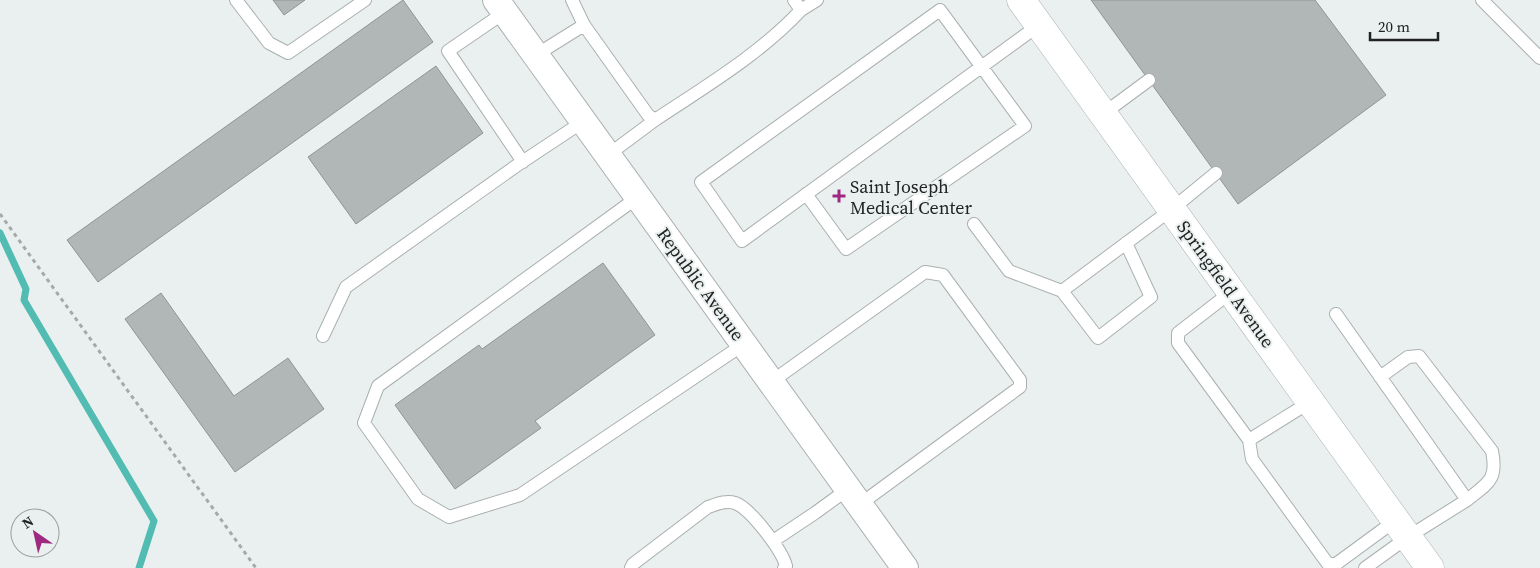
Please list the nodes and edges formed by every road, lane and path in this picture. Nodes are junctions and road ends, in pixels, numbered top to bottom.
1 (236, 0) edge
2 (365, 0) edge
3 (572, 0) edge
4 (817, 0) edge
5 (1021, 0) edge
6 (1482, 0) edge
7 (798, 5) edge
8 (500, 6) edge
9 (584, 25) junction
10 (1038, 25) junction
11 (536, 55) junction
12 (1540, 58) edge
13 (981, 67) junction
14 (1149, 80) dead end
15 (1103, 114) junction
16 (656, 120) junction
17 (584, 121) junction
18 (608, 155) junction
19 (523, 162) junction
20 (1216, 173) dead end
21 (806, 194) junction
22 (638, 197) junction
23 (1172, 209) junction
24 (0, 214) edge
25 (974, 224) dead end
26 (1126, 243) junction
27 (1062, 291) junction
28 (1231, 292) junction
29 (1336, 314) dead end
30 (322, 336) dead end
31 (744, 344) junction
32 (1380, 377) junction
33 (771, 382) junction
34 (1310, 402) junction
35 (1249, 440) junction
36 (854, 497) junction
37 (1467, 500) junction
38 (1402, 529) junction
39 (773, 541) junction
40 (256, 568) edge
41 (631, 568) edge
42 (784, 568) edge
43 (905, 568) edge
44 (1365, 568) edge
45 (1430, 568) edge

1 - 2 lane
3 - 9 lane
4 - 7 lane
5 - 10 street, Springfield Avenue
6 - 12 lane
7 - 16 lane
8 - 11 street, Republic Avenue
8 - 19 lane
9 - 11 lane
9 - 16 lane
10 - 13 lane
10 - 15 street, Springfield Avenue
11 - 17 street, Republic Avenue
13 - 21 lane
13 - 21 lane
13 - 21 lane
14 - 15 lane
15 - 23 street, Springfield Avenue
16 - 18 lane
17 - 18 street, Republic Avenue
17 - 19 lane
18 - 22 street, Republic Avenue
19 - 30 lane
20 - 23 lane
22 - 31 street, Republic Avenue
22 - 31 lane
23 - 26 lane
23 - 28 street, Springfield Avenue
24 - 40 path
25 - 27 lane
26 - 27 lane
26 - 27 lane
28 - 34 street, Springfield Avenue
28 - 35 lane
29 - 32 lane
31 - 33 street, Republic Avenue
32 - 37 lane
32 - 37 lane
33 - 36 street, Republic Avenue
33 - 36 lane
34 - 35 lane
34 - 38 street, Springfield Avenue
35 - 38 lane
36 - 39 lane
36 - 43 street, Republic Avenue
37 - 38 lane
38 - 44 lane
38 - 45 street, Springfield Avenue
39 - 41 lane
39 - 42 lane

